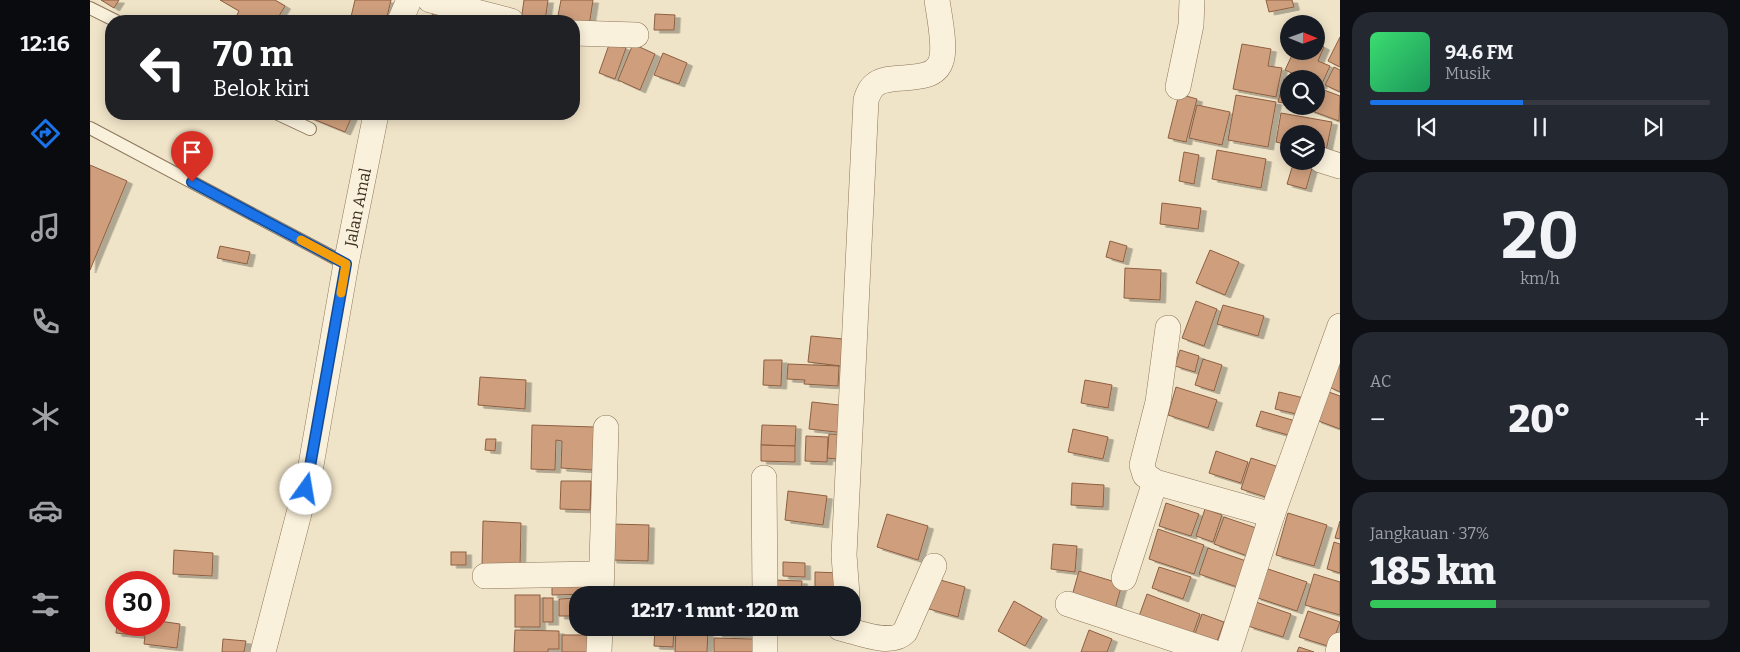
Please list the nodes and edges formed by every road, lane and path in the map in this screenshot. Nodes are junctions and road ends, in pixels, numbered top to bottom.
1 (409, 0) edge
2 (430, 0) edge
3 (937, 0) edge
4 (1192, 0) edge
5 (90, 8) edge
6 (403, 15) edge
7 (488, 15) edge
8 (105, 16) edge
9 (580, 32) edge
10 (636, 35) dead end
11 (1178, 87) dead end
12 (291, 120) edge
13 (375, 120) edge
14 (90, 128) edge
15 (310, 129) dead end
16 (346, 264) junction
17 (1340, 326) edge
18 (1168, 328) dead end
19 (606, 428) dead end
20 (764, 478) dead end
21 (1155, 482) junction
22 (1272, 514) junction
23 (934, 566) dead end
24 (485, 576) dead end
25 (1124, 578) dead end
26 (601, 584) edge
27 (765, 586) edge
28 (846, 586) edge
29 (1068, 604) dead end
30 (861, 632) edge
31 (599, 636) edge
32 (765, 636) edge
33 (1340, 645) edge
34 (263, 652) edge
35 (598, 652) edge
36 (765, 652) edge
37 (1213, 652) edge
38 (1228, 652) edge
39 (1338, 652) edge

1 - 6 street
2 - 7 street
3 - 28 street
4 - 11 street
5 - 8 lane
9 - 10 street
12 - 15 lane
13 - 16 street, Jalan Amal
14 - 16 lane
16 - 34 street, Jalan Amal
17 - 22 street
18 - 21 street
19 - 26 street
20 - 27 street
21 - 22 street
21 - 25 street
22 - 38 street
23 - 30 street
24 - 26 street
29 - 37 street
31 - 35 street
32 - 36 street
33 - 39 street

